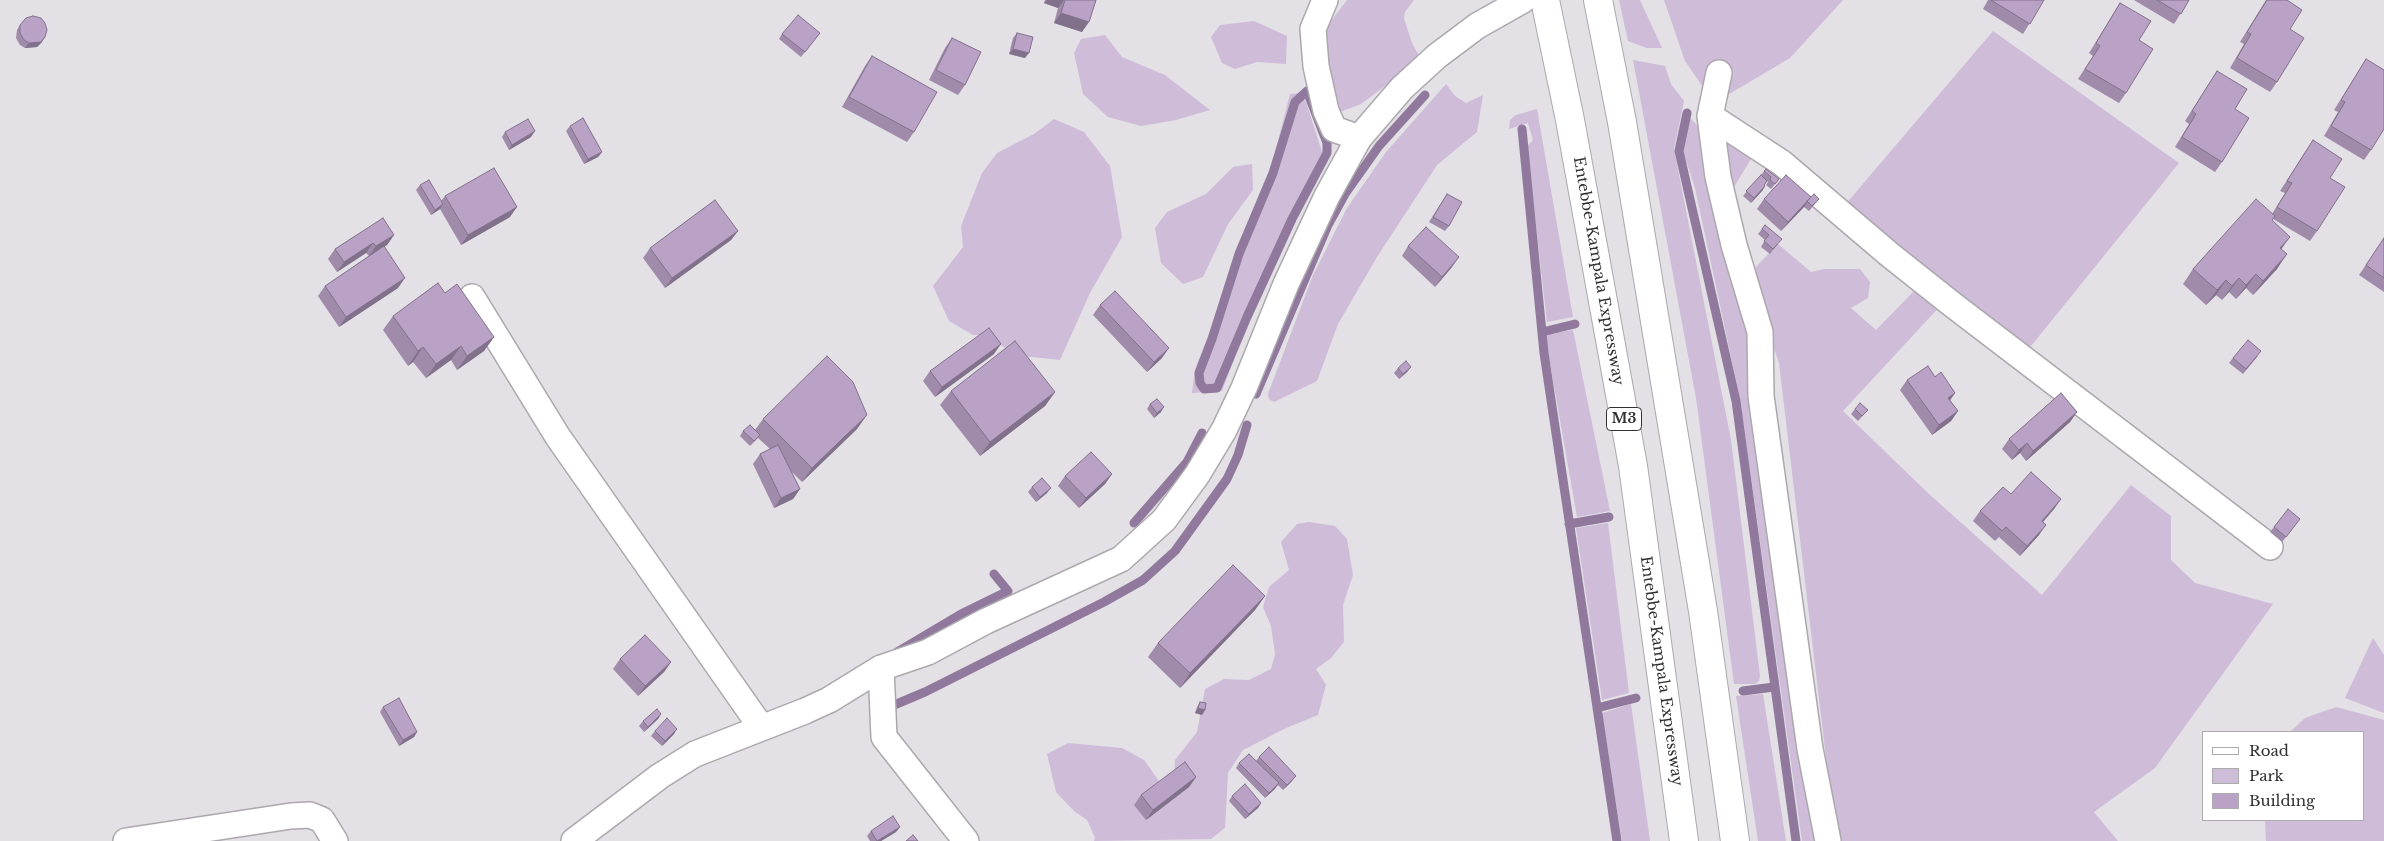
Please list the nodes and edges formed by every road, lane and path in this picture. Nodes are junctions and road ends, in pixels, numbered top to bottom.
1 (1324, 0) edge
2 (1523, 0) edge
3 (1545, 0) edge
4 (1598, 0) edge
5 (1719, 73) dead end
6 (1710, 116) junction
7 (1360, 138) junction
8 (472, 297) dead end
9 (2270, 547) dead end
10 (882, 668) junction
11 (761, 727) junction
12 (126, 841) edge
13 (335, 841) edge
14 (574, 841) edge
15 (966, 841) edge
16 (1684, 841) edge
17 (1735, 841) edge
18 (1828, 841) edge

1 - 7 street
2 - 7 street
3 - 16 highway, Entebbe-Kampala Expressway / M3
4 - 17 highway
5 - 6 street
6 - 9 street
6 - 18 street
7 - 10 street
8 - 11 street
10 - 11 street
10 - 15 street
11 - 14 street
12 - 13 street

